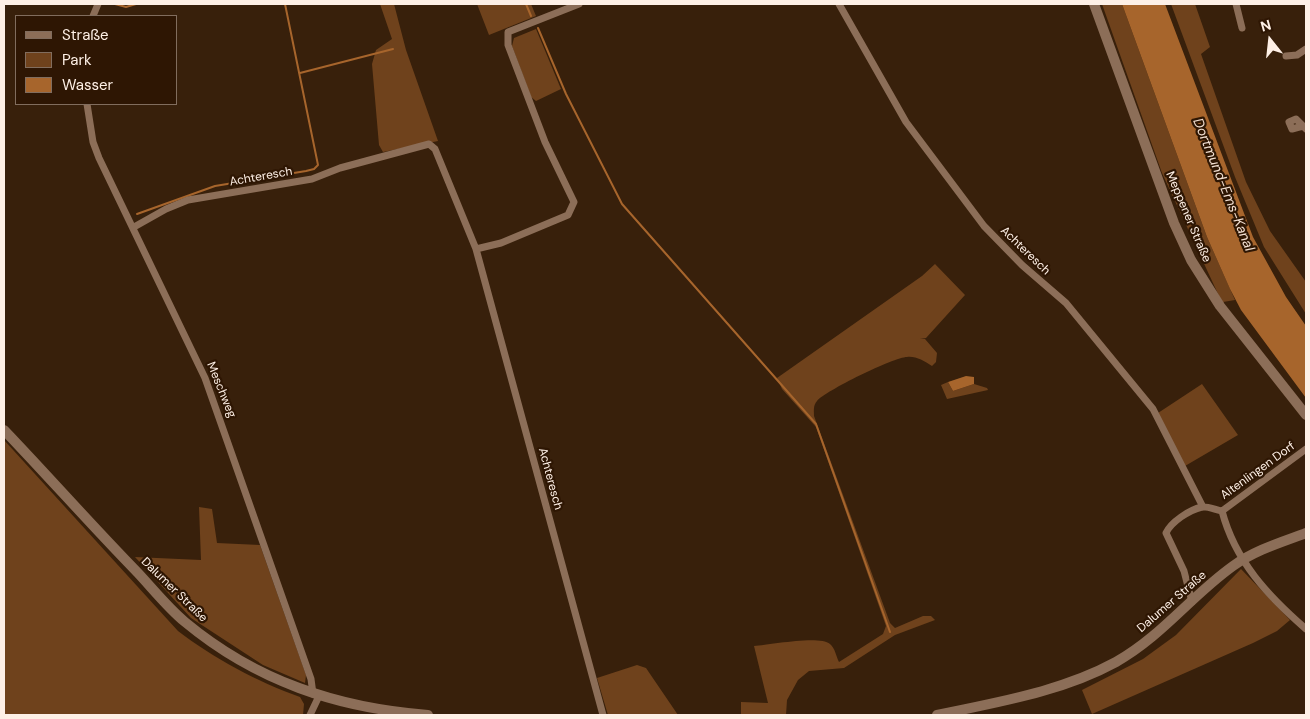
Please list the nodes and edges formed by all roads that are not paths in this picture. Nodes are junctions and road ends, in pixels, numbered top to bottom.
1 (579, 4) edge
2 (839, 4) edge
3 (1094, 4) edge
4 (1236, 4) edge
5 (1242, 28) dead end
6 (1306, 49) edge
7 (1286, 56) dead end
8 (87, 105) edge
9 (134, 227) junction
10 (476, 248) junction
11 (1306, 415) edge
12 (4, 430) edge
13 (1306, 449) edge
14 (1203, 507) junction
15 (1222, 511) junction
16 (1306, 533) edge
17 (1242, 560) junction
18 (1192, 602) junction
19 (1306, 630) edge
20 (316, 695) junction
21 (310, 715) edge
22 (428, 715) edge
23 (603, 715) edge
24 (937, 715) edge

1 - 10 street
2 - 14 street, Achteresch
3 - 11 main road, Meppener Straße
4 - 5 street
6 - 7 street
8 - 9 street, Meschweg
9 - 10 street, Achteresch
9 - 20 street, Meschweg
10 - 23 street, Achteresch
12 - 20 main road, Dalumer Straße
13 - 15 street, Altenlingen Dorf
14 - 15 street, Altenlingen Dorf
14 - 18 street
15 - 17 street, Altenlingen Dorf
16 - 17 main road, Dalumer Straße
17 - 18 main road, Dalumer Straße
17 - 19 street, Altenlingen Dorf
18 - 24 main road, Dalumer Straße
20 - 21 street
20 - 22 main road, Dalumer Straße

